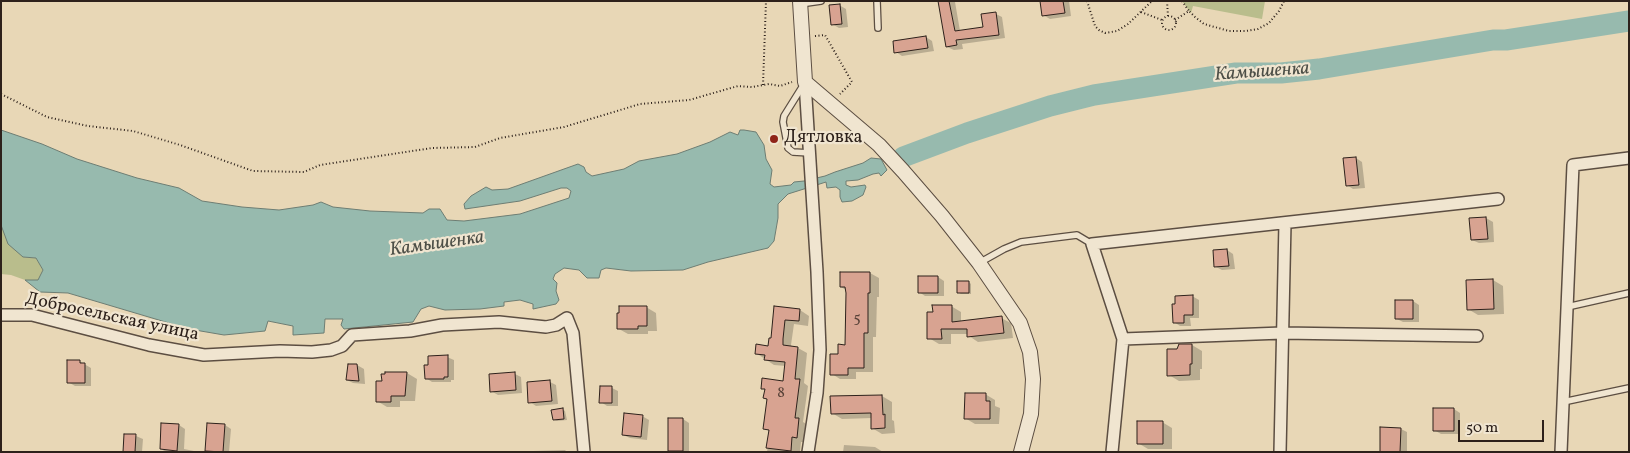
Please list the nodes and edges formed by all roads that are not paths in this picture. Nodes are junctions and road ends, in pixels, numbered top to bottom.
1 (821, 1) edge
2 (877, 1) edge
3 (800, 3) edge
4 (878, 28) dead end
5 (805, 82) junction
6 (810, 153) junction
7 (1629, 158) edge
8 (1498, 199) dead end
9 (1285, 223) junction
10 (1092, 244) junction
11 (979, 263) junction
12 (1629, 293) edge
13 (1567, 307) junction
14 (1, 315) edge
15 (1282, 333) junction
16 (1477, 336) dead end
17 (1123, 339) junction
18 (1629, 388) edge
19 (1563, 402) junction
20 (584, 452) edge
21 (808, 452) edge
22 (1021, 452) edge
23 (1112, 452) edge
24 (1280, 452) edge
25 (1561, 452) edge

1 - 3 lane
2 - 4 lane
3 - 5 street
5 - 6 street
5 - 6 lane
5 - 11 street
6 - 21 street
7 - 13 street
8 - 9 street
9 - 10 street
9 - 15 street
10 - 11 lane
10 - 17 street
11 - 22 street
12 - 13 lane
13 - 19 street
14 - 20 street, Добросельская улица
15 - 16 street
15 - 17 street
15 - 24 street
17 - 23 street
18 - 19 lane
19 - 25 street

